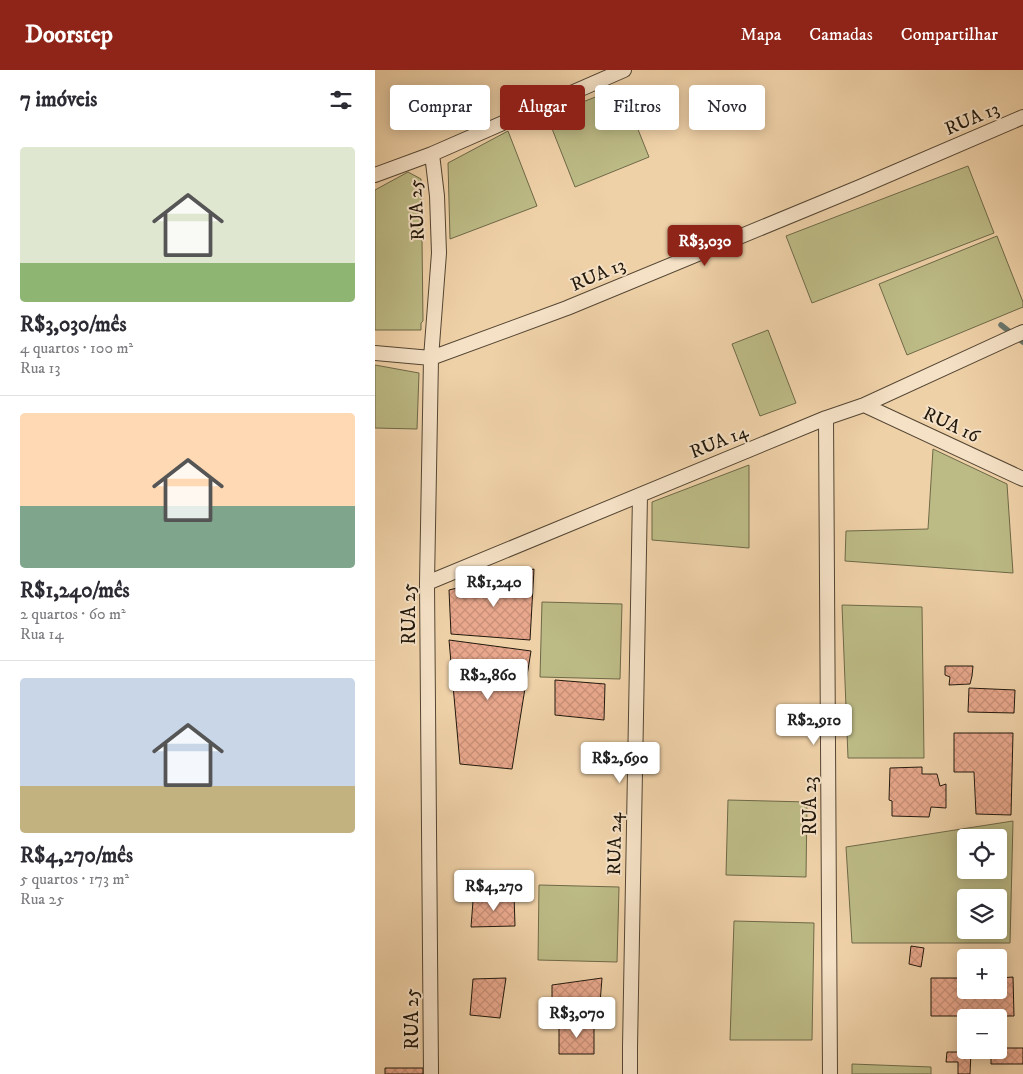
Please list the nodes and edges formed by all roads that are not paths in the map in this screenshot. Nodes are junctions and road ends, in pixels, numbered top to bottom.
1 (624, 70) edge
2 (1023, 117) edge
3 (431, 154) junction
4 (375, 175) edge
5 (1023, 332) edge
6 (375, 353) edge
7 (431, 358) junction
8 (864, 405) junction
9 (826, 418) junction
10 (1023, 479) edge
11 (640, 495) junction
12 (427, 583) junction
13 (431, 1074) edge
14 (630, 1074) edge
15 (830, 1074) edge

1 - 3 street
2 - 7 street, RUA 13
3 - 4 street
3 - 7 street, RUA 25
5 - 8 street, RUA 14
6 - 7 street, RUA 13
7 - 12 street, RUA 25
8 - 9 street, RUA 14
8 - 10 street, RUA 16
9 - 11 street, RUA 14
9 - 15 street, RUA 23
11 - 12 street, RUA 14
11 - 14 street, RUA 24
12 - 13 street, RUA 25

